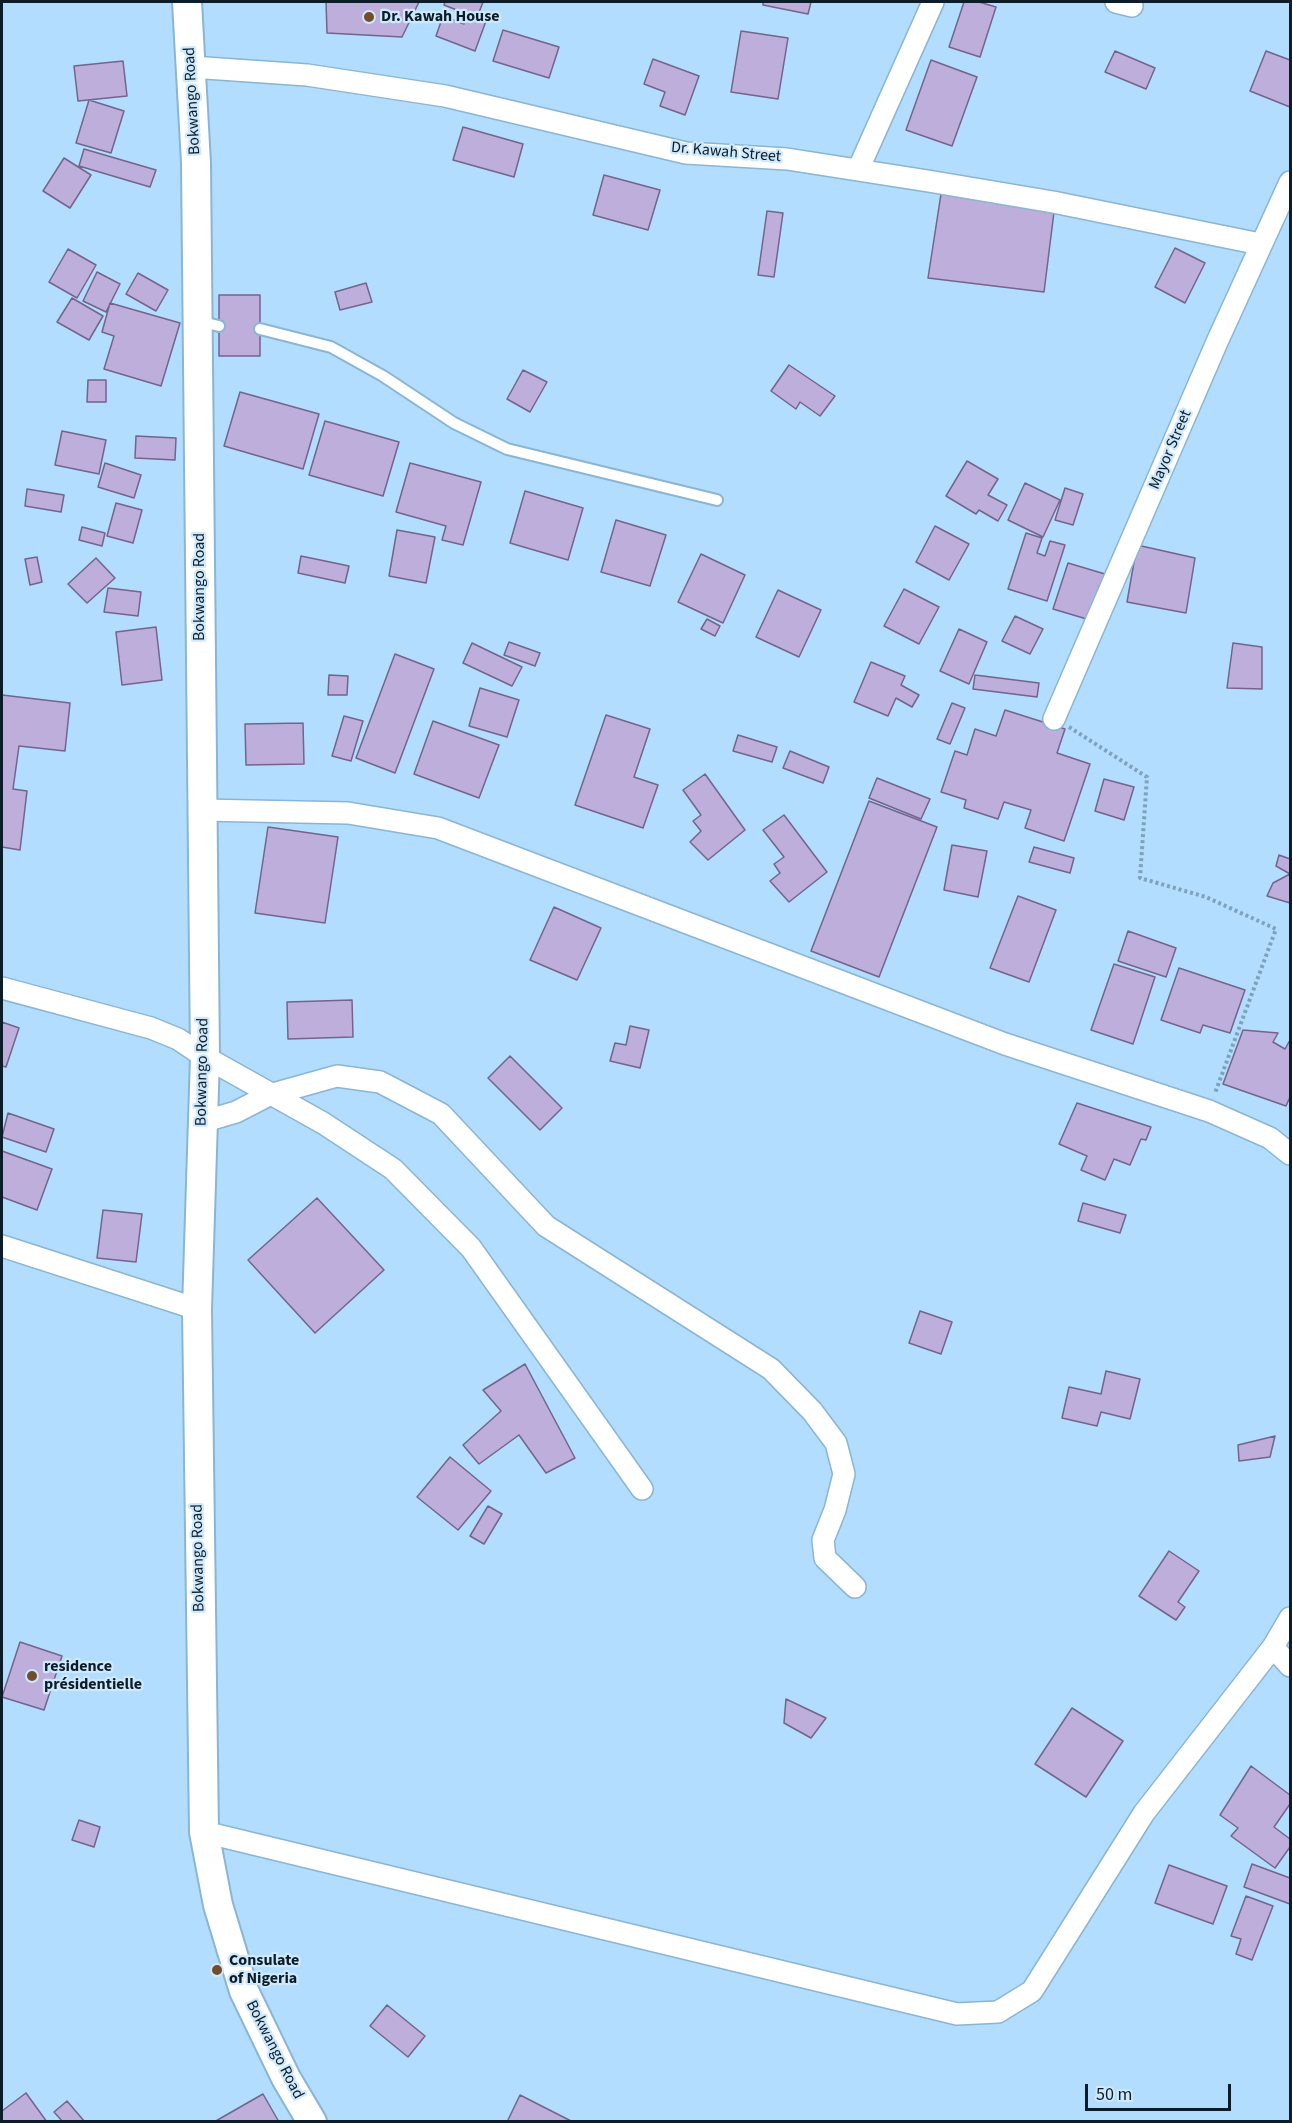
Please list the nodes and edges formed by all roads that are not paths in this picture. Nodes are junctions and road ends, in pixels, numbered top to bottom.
1 (187, 2) edge
2 (933, 2) edge
3 (191, 67) junction
4 (858, 170) junction
5 (1290, 182) edge
6 (1260, 244) junction
7 (260, 329) dead end
8 (717, 500) dead end
9 (1054, 719) road end
10 (202, 810) junction
11 (2, 988) edge
12 (204, 1057) junction
13 (268, 1095) junction
14 (202, 1122) junction
15 (1290, 1154) edge
16 (2, 1246) edge
17 (197, 1308) junction
18 (642, 1489) dead end
19 (855, 1587) dead end
20 (1290, 1618) edge
21 (1273, 1647) junction
22 (1290, 1666) edge
23 (204, 1832) junction
24 (312, 2121) edge

1 - 3 street, Bokwango Road
2 - 4 street
3 - 4 street, Dr. Kawah Street
3 - 10 street, Bokwango Road
4 - 6 street, Dr. Kawah Street
5 - 6 street, Mayor Street
6 - 9 street, Mayor Street
7 - 8 lane
10 - 12 street, Bokwango Road
10 - 15 street
11 - 12 street
12 - 13 street
12 - 14 street, Bokwango Road
13 - 14 street
13 - 18 street
13 - 19 street
14 - 17 street, Bokwango Road
16 - 17 street
17 - 23 street, Bokwango Road
20 - 21 street
21 - 22 street
21 - 23 street
23 - 24 street, Bokwango Road

